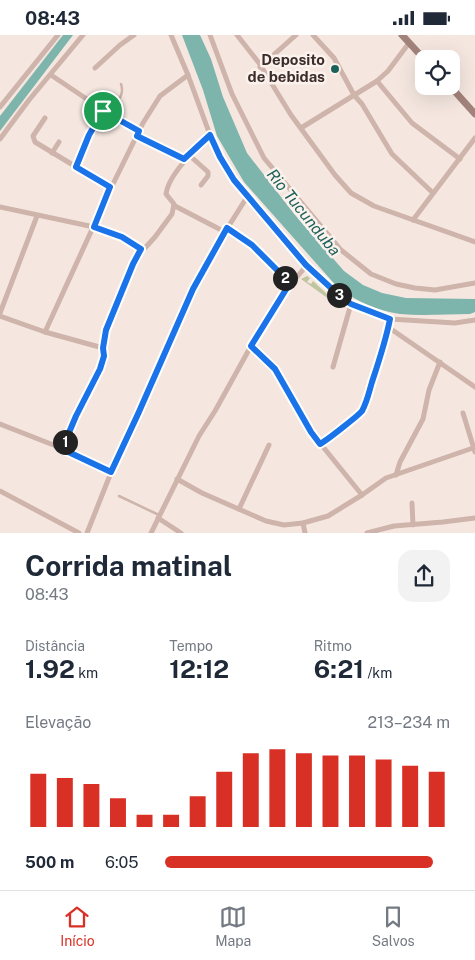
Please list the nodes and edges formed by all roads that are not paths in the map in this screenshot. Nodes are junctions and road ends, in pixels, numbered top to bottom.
1 (58, 35) edge
2 (83, 35) edge
3 (134, 35) edge
4 (171, 35) edge
5 (210, 35) edge
6 (237, 35) edge
7 (296, 35) edge
8 (313, 35) edge
9 (402, 35) edge
10 (409, 43) junction
11 (416, 50) edge
12 (260, 67) junction
13 (95, 68) dead end
14 (51, 75) junction
15 (188, 75) junction
16 (377, 81) junction
17 (121, 83) dead end
18 (354, 95) junction
19 (458, 95) edge
20 (0, 107) edge
21 (103, 111) junction
22 (475, 114) edge
23 (45, 118) dead end
24 (301, 128) junction
25 (138, 133) junction
26 (210, 135) junction
27 (475, 138) edge
28 (0, 139) edge
29 (59, 142) dead end
30 (52, 153) junction
31 (187, 157) junction
32 (460, 159) junction
33 (76, 167) junction
34 (202, 185) dead end
35 (110, 187) junction
36 (433, 193) junction
37 (247, 197) junction
38 (175, 206) junction
39 (0, 208) edge
40 (37, 216) junction
41 (412, 221) junction
42 (94, 227) junction
43 (226, 230) junction
44 (475, 242) edge
45 (141, 249) junction
46 (306, 265) junction
47 (290, 283) junction
48 (475, 283) edge
49 (351, 304) junction
50 (0, 315) edge
51 (390, 319) junction
52 (475, 320) edge
53 (388, 327) junction
54 (45, 332) junction
55 (251, 346) junction
56 (103, 348) junction
57 (440, 362) junction
58 (333, 367) dead end
59 (475, 387) edge
60 (463, 413) dead end
61 (0, 424) edge
62 (320, 444) junction
63 (269, 445) dead end
64 (62, 449) junction
65 (474, 450) edge
66 (111, 472) junction
67 (396, 475) junction
68 (177, 479) junction
69 (0, 491) edge
70 (362, 495) junction
71 (119, 496) dead end
72 (412, 503) dead end
73 (239, 509) junction
74 (158, 517) junction
75 (475, 518) edge
76 (303, 523) junction
77 (413, 525) junction
78 (79, 533) edge
79 (87, 533) edge
80 (151, 533) edge
81 (182, 533) edge
82 (305, 533) edge
83 (367, 533) edge

1 - 20 street
2 - 14 street
3 - 13 street
4 - 15 street
5 - 48 street
6 - 12 street
7 - 12 street
8 - 18 street
9 - 10 street
10 - 11 street
10 - 16 street
12 - 24 street
14 - 21 street
14 - 28 street
15 - 25 street
15 - 26 street
16 - 18 street
16 - 32 street
17 - 21 lane
18 - 24 street
18 - 36 street
19 - 22 street
21 - 25 street
21 - 33 street
23 - 30 street
24 - 41 street
25 - 31 street
25 - 35 street
26 - 31 street
26 - 37 street
27 - 32 street
29 - 30 street
30 - 33 street
31 - 34 street
31 - 38 street
32 - 36 street
33 - 35 street
35 - 42 street
36 - 41 street
37 - 43 street
37 - 46 street
38 - 43 street
38 - 45 street
39 - 40 street
40 - 42 street
40 - 50 street
41 - 44 street
42 - 45 street
42 - 54 street
43 - 47 street
43 - 66 street
45 - 56 street
46 - 47 street
46 - 49 street
47 - 55 street
49 - 51 street
49 - 58 street
50 - 54 street
51 - 52 street
51 - 53 street
53 - 57 street
53 - 62 street
54 - 56 street
55 - 62 street
55 - 68 street
56 - 64 street
57 - 59 street
57 - 67 street
60 - 65 street
61 - 64 street
62 - 70 street
63 - 73 street
64 - 66 street
65 - 67 street
66 - 79 street
67 - 70 street
68 - 73 street
68 - 74 street
69 - 78 street
70 - 76 street
71 - 74 lane
72 - 77 street
73 - 76 street
74 - 80 street
74 - 81 street
75 - 77 street
76 - 82 street
77 - 83 street

